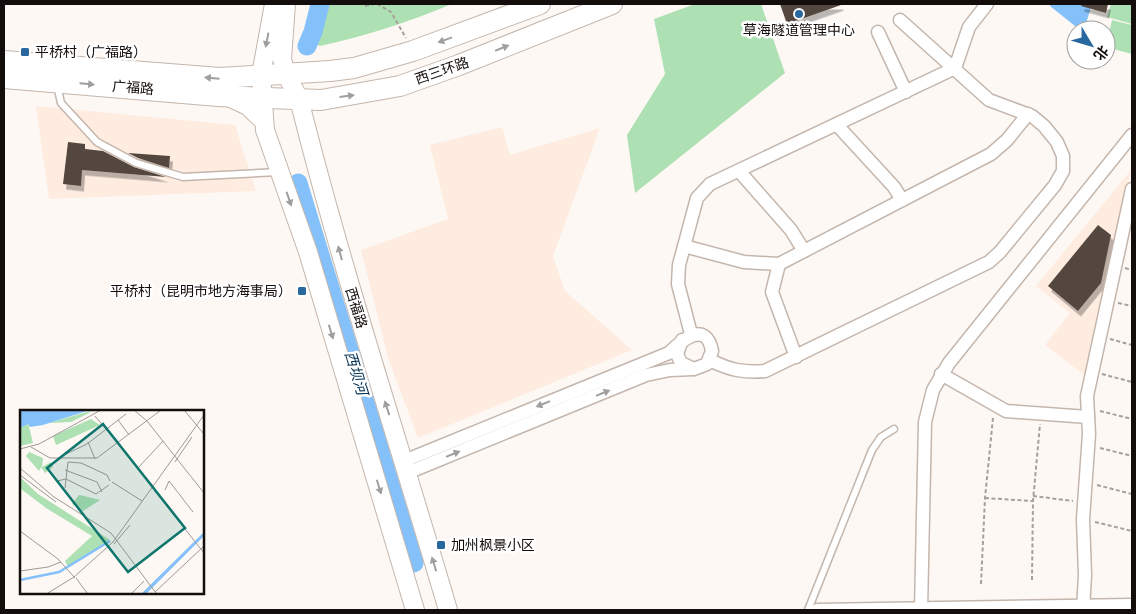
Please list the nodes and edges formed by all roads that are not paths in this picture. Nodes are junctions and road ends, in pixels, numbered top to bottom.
1 (274, 4) edge
2 (286, 4) edge
3 (540, 4) edge
4 (612, 4) edge
5 (987, 4) edge
6 (900, 20) dead end
7 (878, 32) dead end
8 (4, 61) edge
9 (955, 68) junction
10 (286, 74) junction
11 (261, 76) junction
12 (4, 78) edge
13 (56, 81) junction
14 (906, 92) junction
15 (229, 96) junction
16 (262, 97) junction
17 (299, 98) junction
18 (1028, 114) junction
19 (263, 119) junction
20 (836, 125) junction
21 (1132, 135) edge
22 (739, 171) junction
23 (280, 172) junction
24 (1132, 190) edge
25 (902, 200) junction
26 (684, 246) junction
27 (804, 251) junction
28 (779, 264) junction
29 (686, 337) junction
30 (796, 357) junction
31 (710, 360) junction
32 (694, 369) junction
33 (942, 374) junction
34 (1088, 413) junction
35 (894, 429) dead end
36 (406, 467) junction
37 (1132, 605) edge
38 (1083, 608) edge
39 (921, 609) edge
40 (415, 610) edge
41 (448, 610) edge
42 (808, 610) edge
43 (817, 610) edge

1 -> 11 main road
2 - 10 main road, 西福路
3 -> 10 main road, 西三环路
17 -> 4 main road, 西三环路
5 - 9 street
6 - 9 street
7 - 14 street
11 -> 8 main road, 广福路
9 - 14 street
9 - 18 street
10 - 11 main road, 西三环路
10 - 17 main road, 西福路
11 - 16 main road
12 - 13 main road, 广福路
13 -> 15 main road, 广福路
13 - 23 lane
14 - 20 street
15 - 16 main road, 广福路
15 - 19 main road
16 - 17 main road, 西三环路
16 - 19 main road
36 -> 17 main road, 西福路
18 - 25 street
18 - 30 street
19 - 23 main road
20 - 22 street
20 - 25 street
21 - 33 street
22 - 26 street
22 - 27 street
23 -> 40 main road
24 - 34 street
25 - 27 street
26 - 28 street
26 - 29 street
27 - 28 street
28 - 30 street
29 - 31 street
29 - 32 street
29 -> 36 street
30 - 31 street
31 - 32 street
36 -> 32 street
33 - 34 street
33 - 39 street
34 - 38 street
35 - 42 lane
41 -> 36 main road, 西福路
37 - 38 street
38 - 39 street
39 - 43 street

